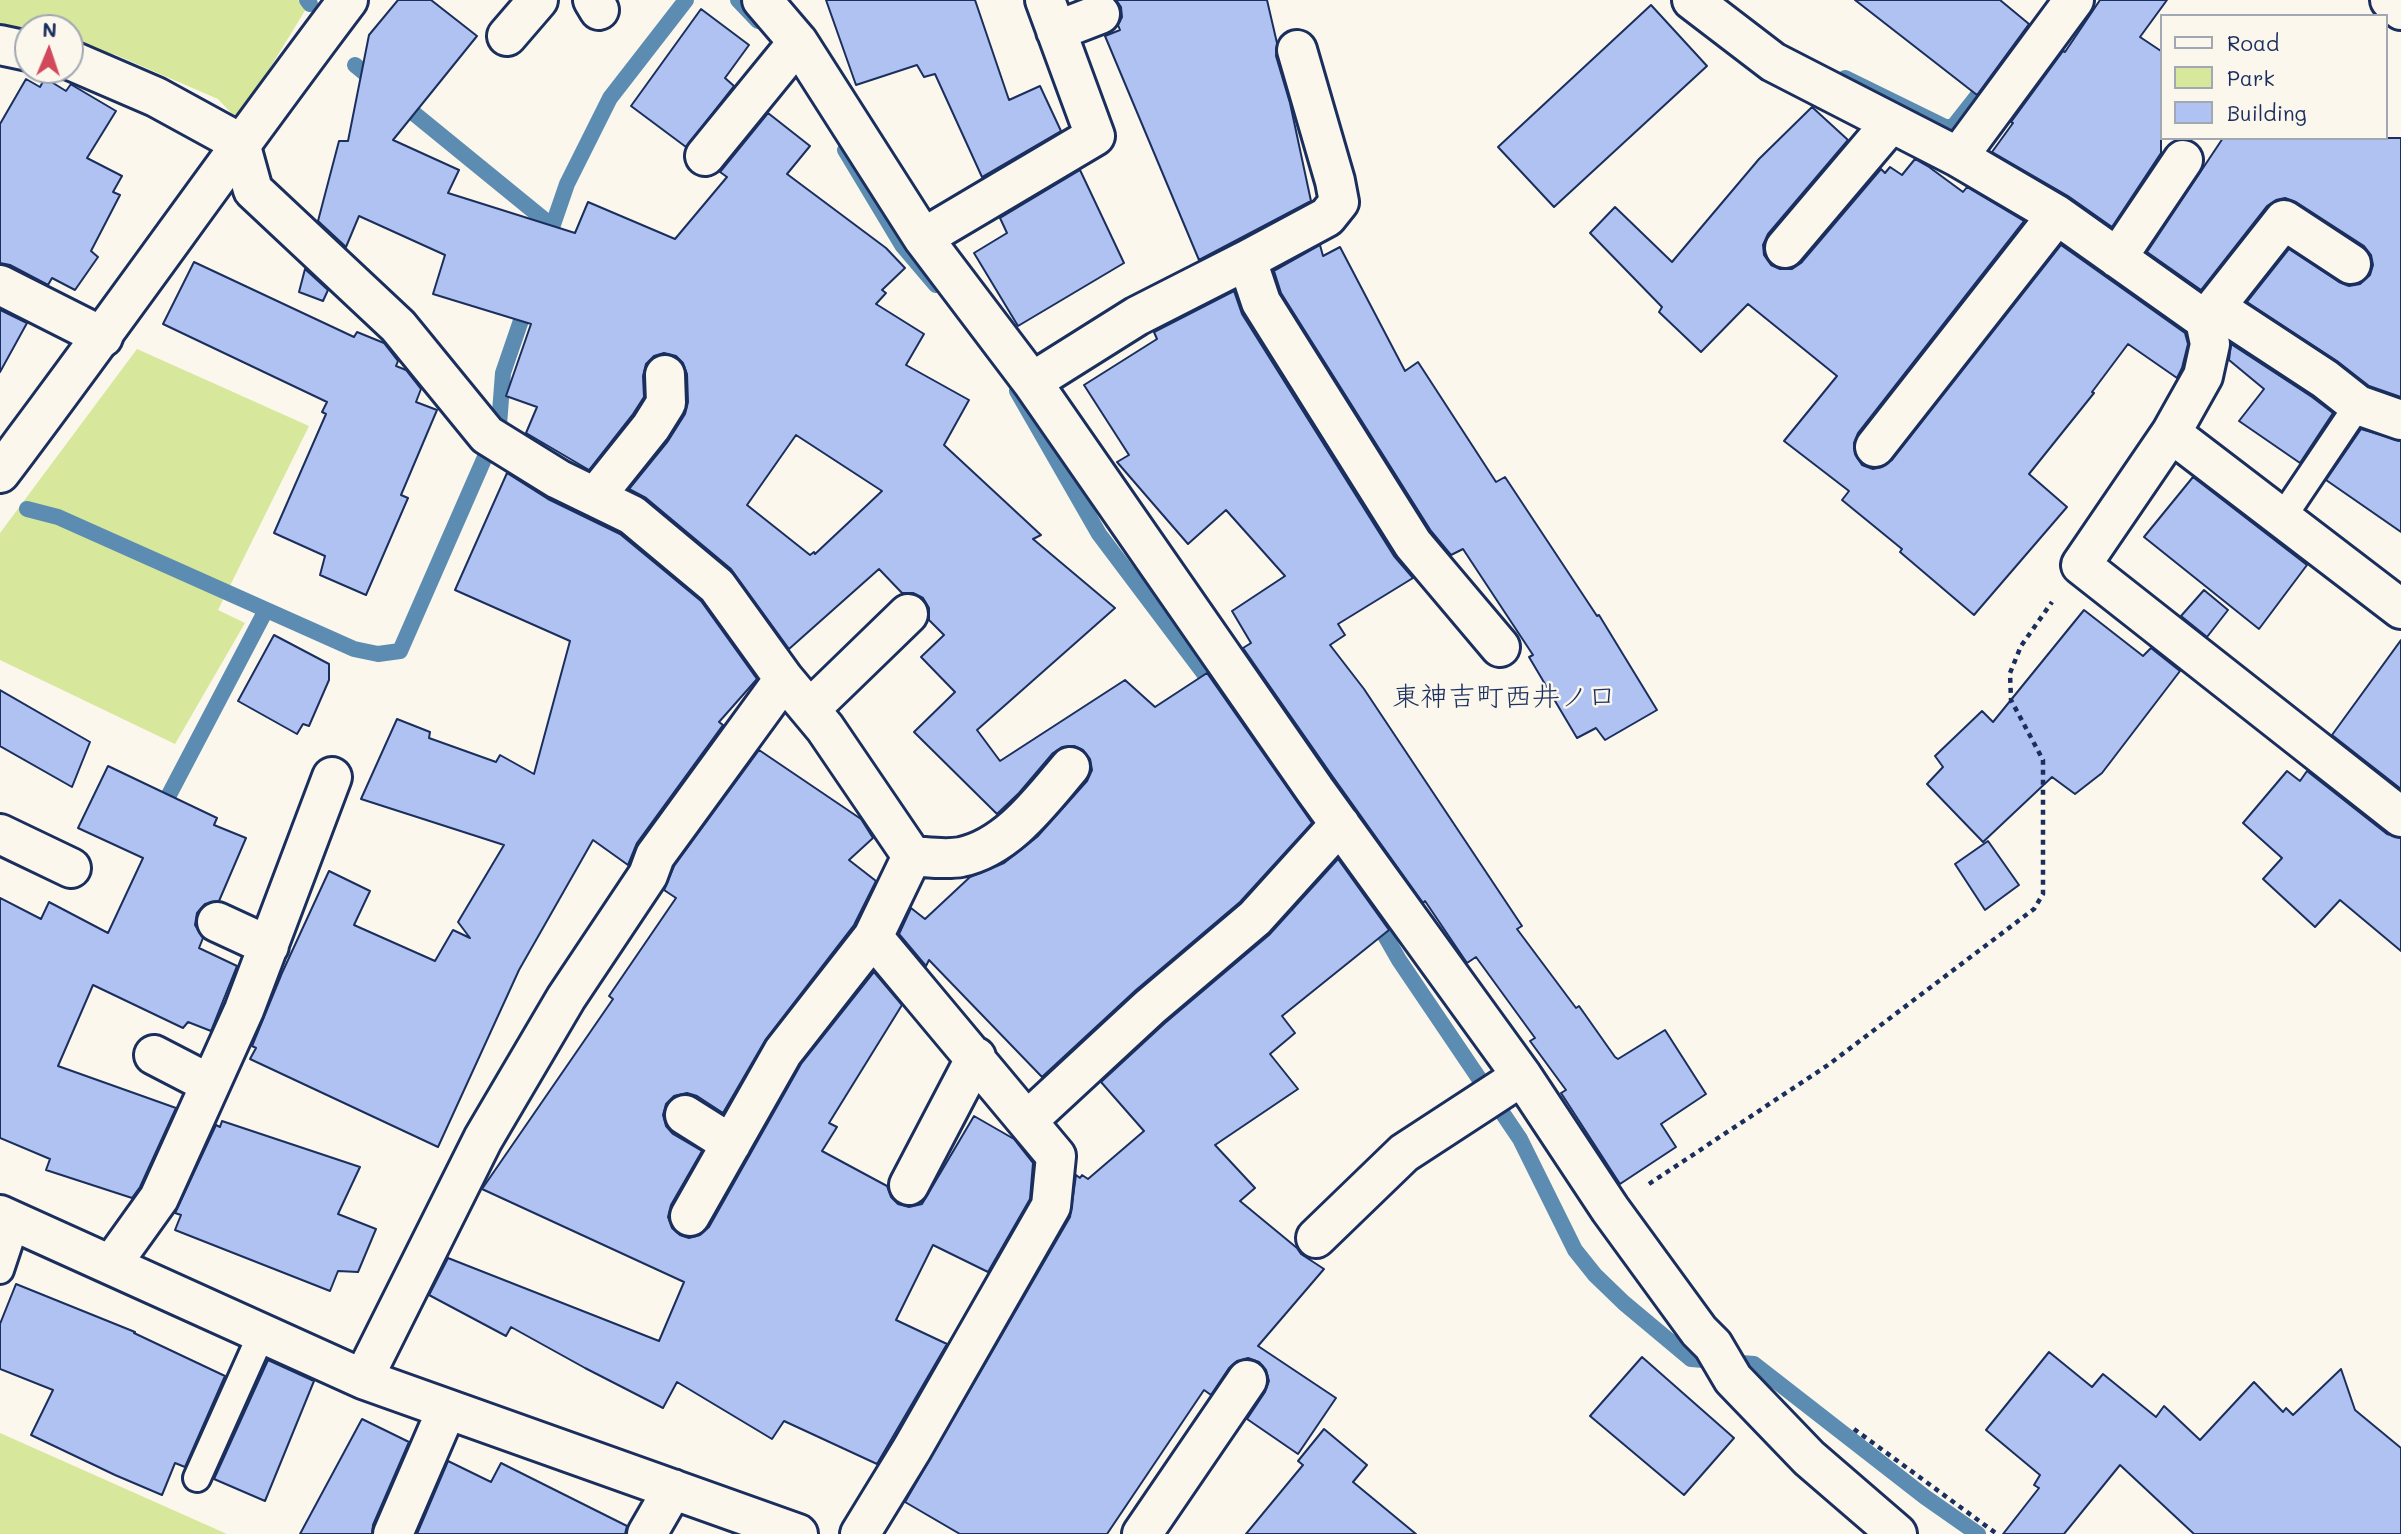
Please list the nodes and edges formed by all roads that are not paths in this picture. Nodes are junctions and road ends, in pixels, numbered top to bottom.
1 (348, 0) edge
2 (538, 0) edge
3 (762, 0) edge
4 (1692, 0) edge
5 (2074, 0) edge
6 (2390, 0) edge
7 (2401, 9) edge
8 (1100, 14) dead end
9 (1051, 16) edge
10 (507, 36) dead end
11 (794, 46) junction
12 (1297, 50) dead end
13 (84, 66) edge
14 (1891, 123) junction
15 (240, 143) junction
16 (705, 156) dead end
17 (1958, 157) junction
18 (2183, 160) dead end
19 (2057, 215) junction
20 (923, 239) junction
21 (1785, 248) dead end
22 (2117, 258) junction
23 (1247, 260) junction
24 (2351, 264) dead end
25 (0, 285) edge
26 (2204, 320) junction
27 (103, 337) junction
28 (665, 375) dead end
29 (1032, 382) junction
30 (2358, 405) junction
31 (2401, 420) edge
32 (2171, 433) junction
33 (1875, 447) dead end
34 (0, 473) edge
35 (595, 497) junction
36 (2282, 518) junction
37 (2401, 610) edge
38 (908, 614) dead end
39 (1500, 647) dead end
40 (784, 679) junction
41 (810, 709) junction
42 (1070, 767) dead end
43 (331, 777) dead end
44 (2401, 817) edge
45 (1340, 824) junction
46 (0, 834) edge
47 (912, 856) junction
48 (71, 868) dead end
49 (217, 922) dead end
50 (873, 937) junction
51 (269, 946) junction
52 (154, 1055) dead end
53 (976, 1057) junction
54 (1516, 1080) junction
55 (210, 1084) junction
56 (685, 1115) dead end
57 (1028, 1120) junction
58 (731, 1144) junction
59 (908, 1185) dead end
60 (690, 1216) dead end
61 (8, 1218) edge
62 (1316, 1238) dead end
63 (111, 1265) junction
64 (0, 1270) edge
65 (262, 1333) junction
66 (363, 1379) junction
67 (1247, 1380) dead end
68 (447, 1409) junction
69 (197, 1478) dead end
70 (673, 1489) junction
71 (393, 1534) edge
72 (647, 1534) edge
73 (798, 1534) edge
74 (860, 1534) edge
75 (1142, 1534) edge
76 (1897, 1534) edge

1 - 15 street
2 - 10 street
3 - 11 street
4 - 14 street
5 - 17 street
6 - 7 street
8 - 9 street
9 - 20 street
11 - 16 street
11 - 20 street
12 - 23 street
13 - 15 street
14 - 17 street
14 - 21 street
15 - 27 street
15 - 35 street
17 - 19 street
18 - 22 street
19 - 22 street
19 - 33 street
20 - 29 street
22 - 26 street
23 - 29 street
23 - 39 street
24 - 26 street
25 - 27 street
26 - 30 street
26 - 32 street
27 - 34 street
28 - 35 street
29 - 45 street
30 - 31 street
30 - 36 lane
32 - 36 street
32 - 44 street
35 - 40 street
36 - 37 street
38 - 41 street
40 - 41 street
40 - 66 street
41 - 47 street
42 - 47 street
43 - 51 street
45 - 54 street
45 - 57 street
46 - 48 street
47 - 50 street
49 - 51 street
50 - 53 street
50 - 58 street
51 - 55 street
52 - 55 street
53 - 57 street
53 - 59 street
54 - 62 street
54 - 76 street
55 - 63 street
56 - 58 street
57 - 74 street
58 - 60 street
61 - 63 street
61 - 64 lane
63 - 65 street
65 - 66 street
65 - 69 lane
66 - 68 street
67 - 75 street
68 - 70 street
68 - 71 street
70 - 72 street
70 - 73 street

